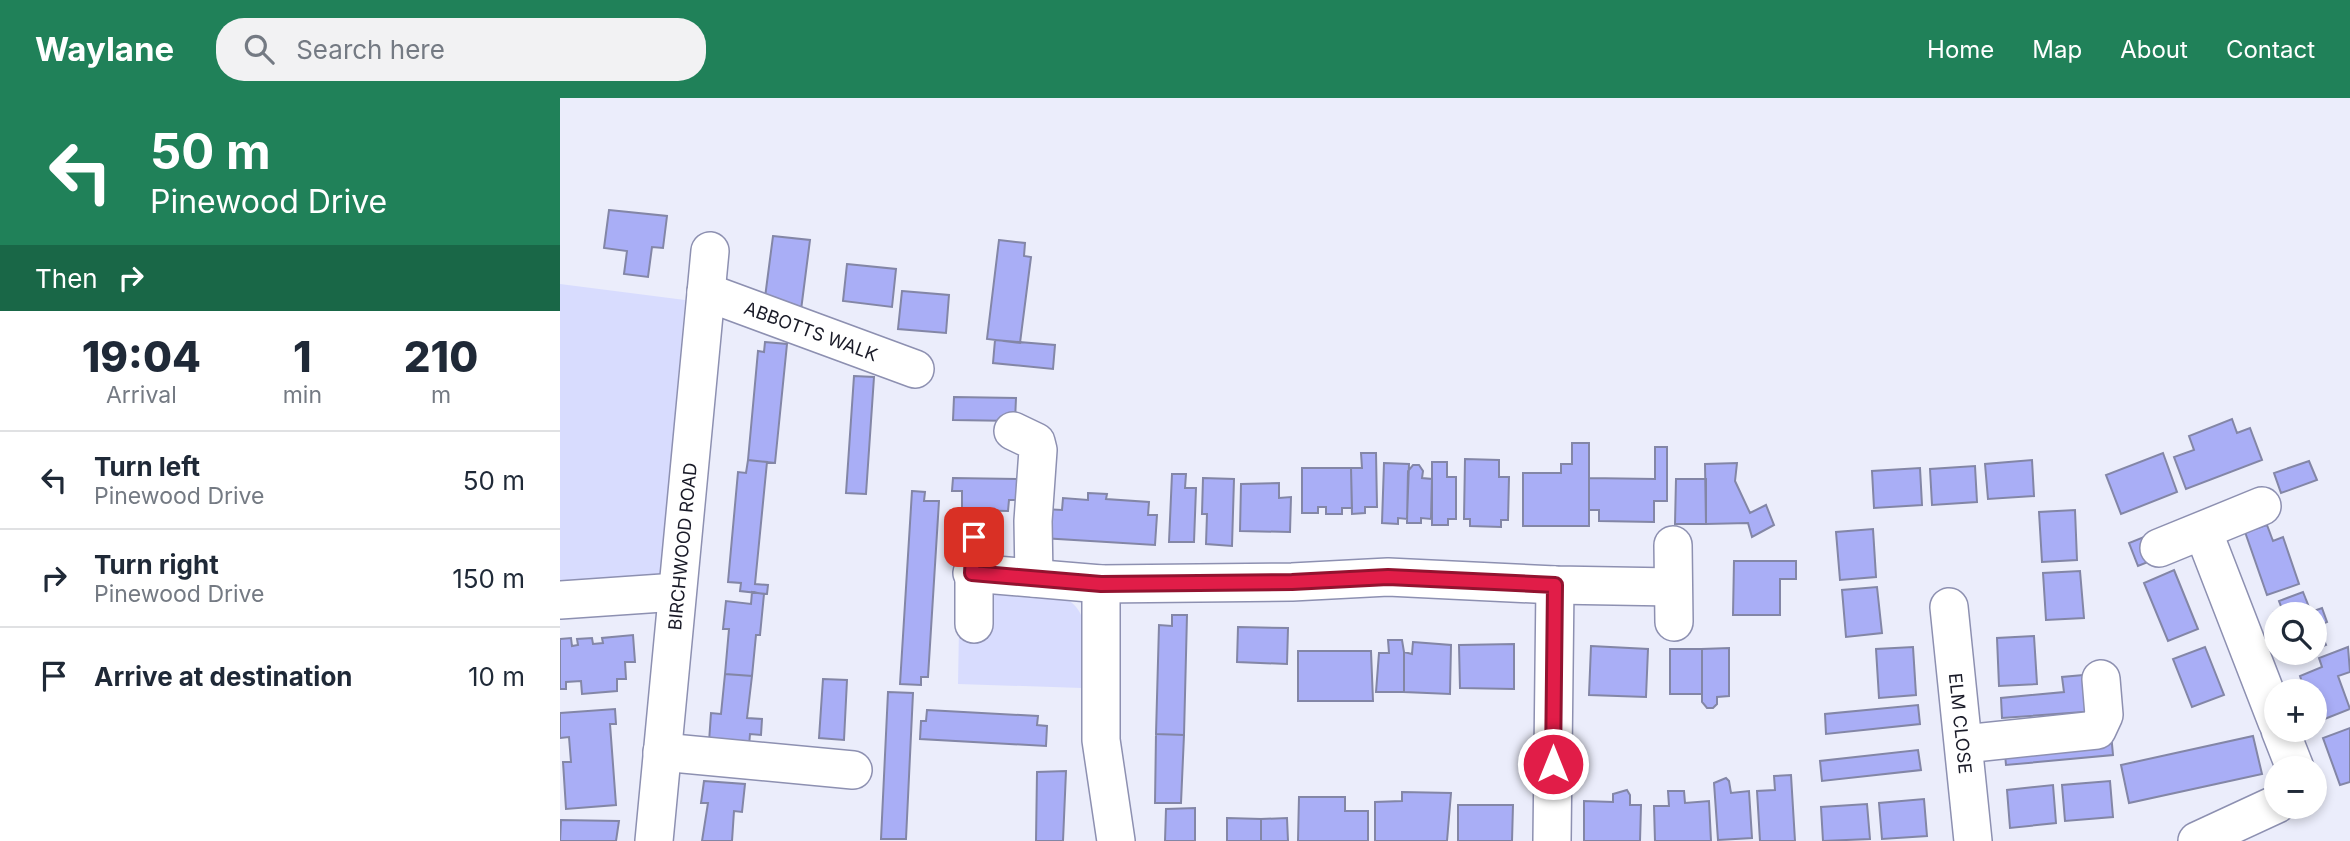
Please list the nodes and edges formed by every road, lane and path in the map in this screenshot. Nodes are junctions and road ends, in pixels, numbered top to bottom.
1 (710, 251) dead end
2 (706, 292) junction
3 (915, 369) dead end
4 (1013, 431) dead end
5 (2262, 506) dead end
6 (2203, 531) junction
7 (974, 537) dead end
8 (1673, 545) dead end
9 (2159, 548) dead end
10 (972, 573) junction
11 (1034, 578) junction
12 (1101, 584) junction
13 (1555, 585) junction
14 (677, 592) junction
15 (560, 600) edge
16 (1949, 607) dead end
17 (974, 624) dead end
18 (2101, 679) dead end
19 (2264, 688) edge
20 (1964, 744) junction
21 (662, 752) junction
22 (853, 769) dead end
23 (2264, 810) edge
24 (654, 841) edge
25 (1116, 841) edge
26 (1552, 841) edge
27 (1973, 841) edge
28 (2197, 841) edge

1 - 2 street, BIRCHWOOD ROAD
2 - 3 street, ABBOTTS WALK
2 - 14 street, BIRCHWOOD ROAD
4 - 11 street
5 - 6 street
6 - 9 street
6 - 19 street
7 - 10 street
8 - 13 street
10 - 11 street
10 - 17 street
11 - 12 street
12 - 13 street
12 - 25 street
13 - 26 street
14 - 15 street
14 - 21 street, BIRCHWOOD ROAD
16 - 20 street, ELM CLOSE
18 - 20 street
20 - 27 street, ELM CLOSE
21 - 22 street
21 - 24 street, BIRCHWOOD ROAD
23 - 28 street

